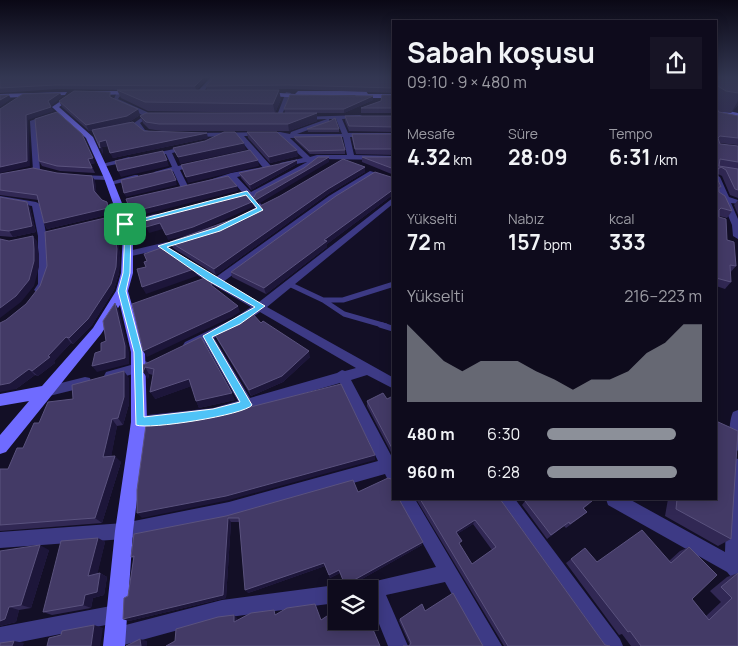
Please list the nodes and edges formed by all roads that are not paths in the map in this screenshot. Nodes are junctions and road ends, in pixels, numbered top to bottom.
1 (55, 107) edge
2 (131, 107) edge
3 (281, 107) edge
4 (362, 109) edge
5 (717, 110) edge
6 (60, 113) junction
7 (717, 114) edge
8 (738, 115) edge
9 (147, 116) junction
10 (155, 116) edge
11 (366, 117) edge
12 (287, 118) edge
13 (296, 118) edge
14 (339, 118) junction
15 (738, 119) edge
16 (268, 126) edge
17 (95, 133) edge
18 (265, 134) junction
19 (86, 135) junction
20 (162, 135) edge
21 (188, 135) edge
22 (223, 135) junction
23 (239, 135) junction
24 (284, 136) junction
25 (344, 136) junction
26 (392, 136) edge
27 (204, 145) edge
28 (195, 146) edge
29 (320, 149) junction
30 (168, 151) junction
31 (307, 158) junction
32 (347, 158) junction
33 (392, 158) edge
34 (384, 159) junction
35 (204, 162) edge
36 (102, 165) junction
37 (357, 166) edge
38 (177, 168) junction
39 (268, 168) junction
40 (328, 169) edge
41 (27, 171) edge
42 (718, 172) edge
43 (226, 174) junction
44 (70, 176) edge
45 (109, 180) junction
46 (193, 185) junction
47 (176, 190) edge
48 (245, 195) junction
49 (717, 197) edge
50 (0, 198) edge
51 (726, 198) junction
52 (392, 202) edge
53 (738, 202) edge
54 (123, 212) junction
55 (252, 213) edge
56 (162, 215) edge
57 (723, 222) edge
58 (736, 226) junction
59 (78, 227) edge
60 (738, 236) edge
61 (174, 243) edge
62 (162, 246) junction
63 (128, 254) junction
64 (213, 280) junction
65 (196, 283) edge
66 (288, 284) junction
67 (392, 285) edge
68 (122, 291) junction
69 (34, 300) edge
70 (323, 300) junction
71 (261, 306) junction
72 (392, 328) edge
73 (207, 336) junction
74 (182, 348) edge
75 (157, 360) edge
76 (140, 368) junction
77 (370, 369) junction
78 (342, 376) junction
79 (392, 383) edge
80 (45, 392) junction
81 (0, 400) edge
82 (247, 405) junction
83 (738, 416) edge
84 (139, 422) junction
85 (0, 447) edge
86 (737, 466) edge
87 (391, 471) edge
88 (407, 500) edge
89 (506, 500) edge
90 (616, 500) edge
91 (124, 531) junction
92 (0, 540) edge
93 (735, 569) edge
94 (448, 573) junction
95 (378, 588) edge
96 (328, 595) edge
97 (378, 604) edge
98 (116, 614) junction
99 (0, 637) edge
100 (114, 642) edge
101 (398, 646) edge
102 (492, 646) edge
103 (614, 646) edge

1 - 6 street
2 - 9 street
3 - 12 street
4 - 14 street
5 - 8 street
6 - 19 street
6 - 41 street
7 - 15 street
9 - 10 street
9 - 20 street
11 - 14 street
13 - 14 street
14 - 24 street
14 - 25 street
16 - 18 street
17 - 19 street
18 - 23 street
18 - 24 street
19 - 36 street
21 - 22 street
22 - 23 street
22 - 27 street
23 - 39 street
24 - 29 street
24 - 31 street
25 - 26 street
25 - 29 street
25 - 32 street
28 - 30 street
29 - 31 street
29 - 32 street
29 - 48 street
30 - 36 street
30 - 38 street
31 - 39 street
32 - 34 street
32 - 37 street
32 - 40 street
33 - 34 street
34 - 64 street
35 - 38 street
36 - 45 street
38 - 45 street
38 - 46 street
39 - 43 street
42 - 51 street
43 - 46 street
43 - 48 street
44 - 45 street
45 - 54 street
46 - 47 street
48 - 55 street
49 - 51 street
50 - 69 street
51 - 53 street
51 - 58 street
52 - 66 street
54 - 56 street
54 - 59 street
54 - 63 street
57 - 58 street
58 - 60 street
61 - 62 street
62 - 63 street
62 - 64 street
63 - 68 street
64 - 65 street
64 - 71 street
66 - 70 lane
66 - 71 street
67 - 70 lane
68 - 76 street
68 - 80 street
70 - 72 lane
71 - 73 street
71 - 77 street
73 - 74 street
73 - 82 street
75 - 76 street
76 - 80 street
76 - 84 street
77 - 78 street
77 - 79 street
78 - 82 street
78 - 87 street
80 - 81 street
80 - 85 street
82 - 84 street
83 - 86 street
84 - 91 street
86 - 93 street
87 - 91 street
88 - 94 street
89 - 103 street
90 - 93 street
91 - 92 street
91 - 98 street
94 - 95 street
94 - 102 street
96 - 100 street
97 - 101 street
98 - 99 street
98 - 100 street

